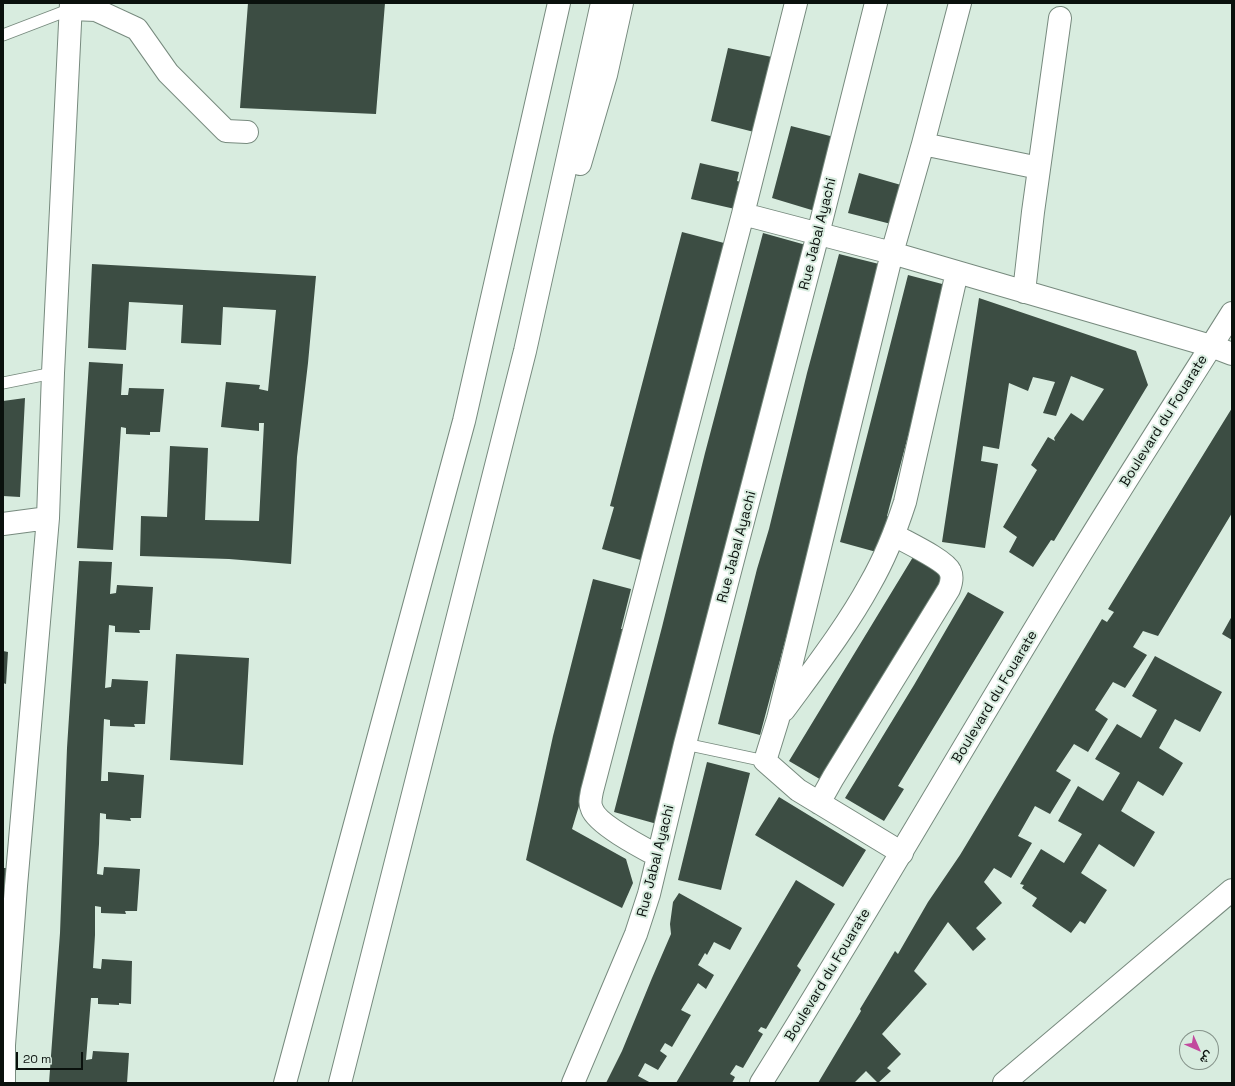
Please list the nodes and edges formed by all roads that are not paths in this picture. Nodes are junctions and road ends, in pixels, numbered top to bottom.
1 (542, 3) edge
2 (559, 3) edge
3 (602, 3) edge
4 (622, 3) edge
5 (796, 3) edge
6 (876, 3) edge
7 (960, 3) edge
8 (71, 6) edge
9 (1060, 18) dead end
10 (3, 35) edge
11 (247, 132) dead end
12 (923, 144) junction
13 (525, 151) junction
14 (1040, 168) junction
15 (743, 214) junction
16 (818, 234) junction
17 (892, 253) junction
18 (957, 272) junction
19 (1024, 292) junction
20 (1232, 313) edge
21 (1211, 346) junction
22 (525, 351) junction
23 (1232, 354) edge
24 (53, 373) junction
25 (3, 383) edge
26 (48, 518) junction
27 (3, 524) edge
28 (894, 535) junction
29 (778, 719) junction
30 (686, 744) junction
31 (765, 761) junction
32 (820, 803) junction
33 (902, 853) junction
34 (658, 856) junction
35 (1232, 890) edge
36 (4, 1083) edge
37 (285, 1083) edge
38 (340, 1083) edge
39 (573, 1083) edge
40 (762, 1083) edge
41 (1004, 1083) edge

1 - 13 main road
2 - 13 main road
3 - 22 main road
4 - 22 main road
5 - 15 main road
6 - 16 main road, Rue Jabal Ayachi
7 - 12 main road
8 - 10 lane
8 - 11 main road
8 - 24 main road
9 - 14 main road
12 - 14 main road
12 - 17 main road
13 - 37 main road
14 - 19 main road
15 - 16 main road
15 - 34 main road
16 - 17 main road
16 - 30 main road, Rue Jabal Ayachi
17 - 18 main road
17 - 29 main road
18 - 19 main road
18 - 28 main road
19 - 21 main road
20 - 21 main road, Boulevard du Fouarate
21 - 23 main road
21 - 33 main road, Boulevard du Fouarate
22 - 38 main road
24 - 25 lane
24 - 26 main road
26 - 27 main road
26 - 36 main road
28 - 29 main road
28 - 32 main road
29 - 31 main road
30 - 31 lane
30 - 34 main road, Rue Jabal Ayachi
31 - 32 main road
32 - 33 main road
33 - 40 main road, Boulevard du Fouarate
34 - 39 main road, Rue Jabal Ayachi
35 - 41 main road

